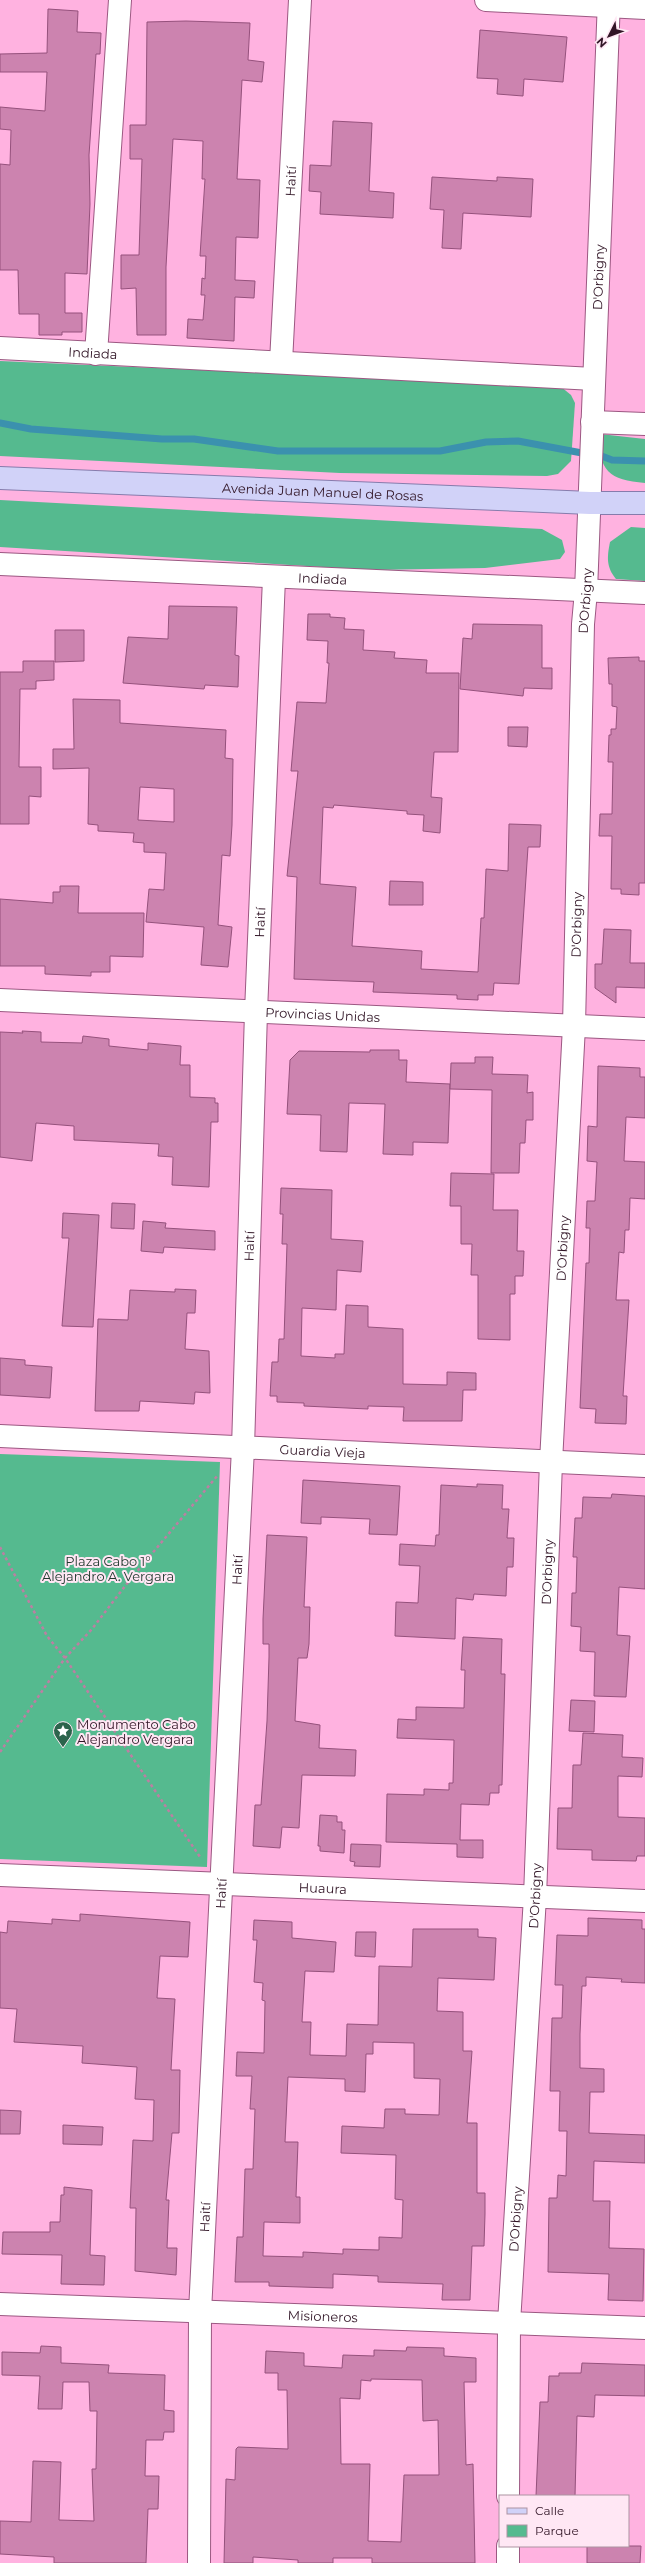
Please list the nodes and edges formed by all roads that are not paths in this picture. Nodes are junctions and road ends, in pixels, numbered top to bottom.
1 (120, 0) edge
2 (300, 0) edge
3 (486, 0) edge
4 (609, 4) edge
5 (645, 8) edge
6 (0, 348) edge
7 (96, 354) junction
8 (281, 362) junction
9 (594, 379) junction
10 (592, 422) junction
11 (645, 424) edge
12 (0, 478) edge
13 (590, 503) junction
14 (645, 503) edge
15 (0, 564) edge
16 (274, 578) junction
17 (586, 591) junction
18 (645, 593) edge
19 (0, 1000) edge
20 (256, 1012) junction
21 (574, 1026) junction
22 (645, 1029) edge
23 (0, 1436) edge
24 (243, 1448) junction
25 (551, 1462) junction
26 (645, 1466) edge
27 (0, 1875) edge
28 (221, 1884) junction
29 (535, 1897) junction
30 (645, 1902) edge
31 (0, 2304) edge
32 (200, 2312) junction
33 (509, 2323) junction
34 (645, 2328) edge
35 (508, 2495) edge
36 (508, 2547) edge
37 (198, 2563) edge
38 (508, 2563) edge

1 - 7 street
2 - 8 street, Haití
3 - 4 street
4 - 5 street
4 - 9 street, D'Orbigny
6 - 7 street, Indiada
7 - 8 street, Indiada
8 - 9 street, Indiada
9 - 10 street, D'Orbigny
10 - 11 street
10 - 13 street, D'Orbigny
12 - 13 main road, Avenida Juan Manuel de Rosas
13 - 14 main road, Avenida Juan Manuel de Rosas
13 - 17 street, D'Orbigny
15 - 16 street, Indiada
16 - 17 street, Indiada
16 - 20 street, Haití
17 - 18 street, Indiada
17 - 21 street, D'Orbigny
19 - 20 street, Provincias Unidas
20 - 21 street, Provincias Unidas
20 - 24 street, Haití
21 - 22 street, Provincias Unidas
21 - 25 street, D'Orbigny
23 - 24 street, Guardia Vieja
24 - 25 street, Guardia Vieja
24 - 28 street, Haití
25 - 26 street, Guardia Vieja
25 - 29 street, D'Orbigny
27 - 28 street, Huaura
28 - 29 street, Huaura
28 - 32 street, Haití
29 - 30 street, Huaura
29 - 33 street, D'Orbigny
31 - 32 street, Misioneros
32 - 33 street, Misioneros
32 - 37 street, Haití
33 - 34 street, Misioneros
33 - 35 street, D'Orbigny
36 - 38 street

